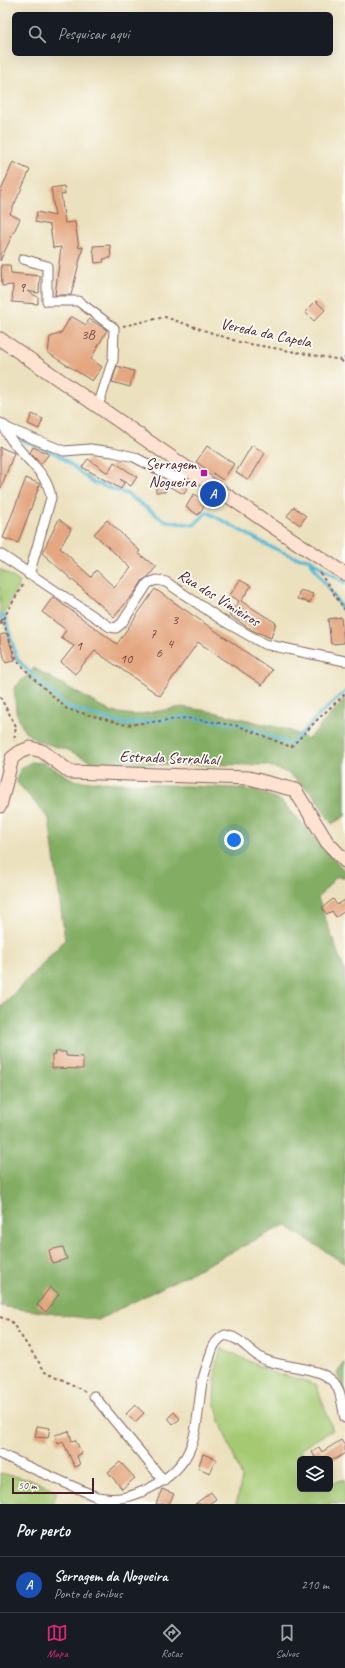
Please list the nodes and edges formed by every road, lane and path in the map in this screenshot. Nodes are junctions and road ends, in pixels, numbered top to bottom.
1 (23, 259) dead end
2 (114, 328) junction
3 (0, 339) edge
4 (345, 358) edge
5 (341, 360) junction
6 (345, 365) edge
7 (98, 406) junction
8 (2, 425) edge
9 (187, 469) junction
10 (0, 554) edge
11 (319, 571) dead end
12 (29, 574) junction
13 (345, 574) edge
14 (345, 610) edge
15 (1, 621) edge
16 (345, 661) edge
17 (345, 694) edge
18 (0, 697) edge
19 (12, 758) junction
20 (0, 806) edge
21 (345, 861) edge
22 (0, 1317) edge
23 (94, 1396) joint
24 (345, 1418) edge
25 (0, 1454) edge
26 (164, 1481) junction

1 - 2 street
2 - 5 path, Vereda da Capela
2 - 7 street
3 - 7 street
4 - 5 path
5 - 6 path
7 - 9 street
8 - 9 street
8 - 12 street
9 - 13 street
10 - 12 street, Rua dos Vimieiros
11 - 14 path
12 - 15 path
12 - 16 street, Rua dos Vimieiros
15 - 17 path
18 - 19 path
19 - 20 street
19 - 21 street, Estrada Serralhal
22 - 23 path
23 - 26 street
24 - 26 street
25 - 26 street

